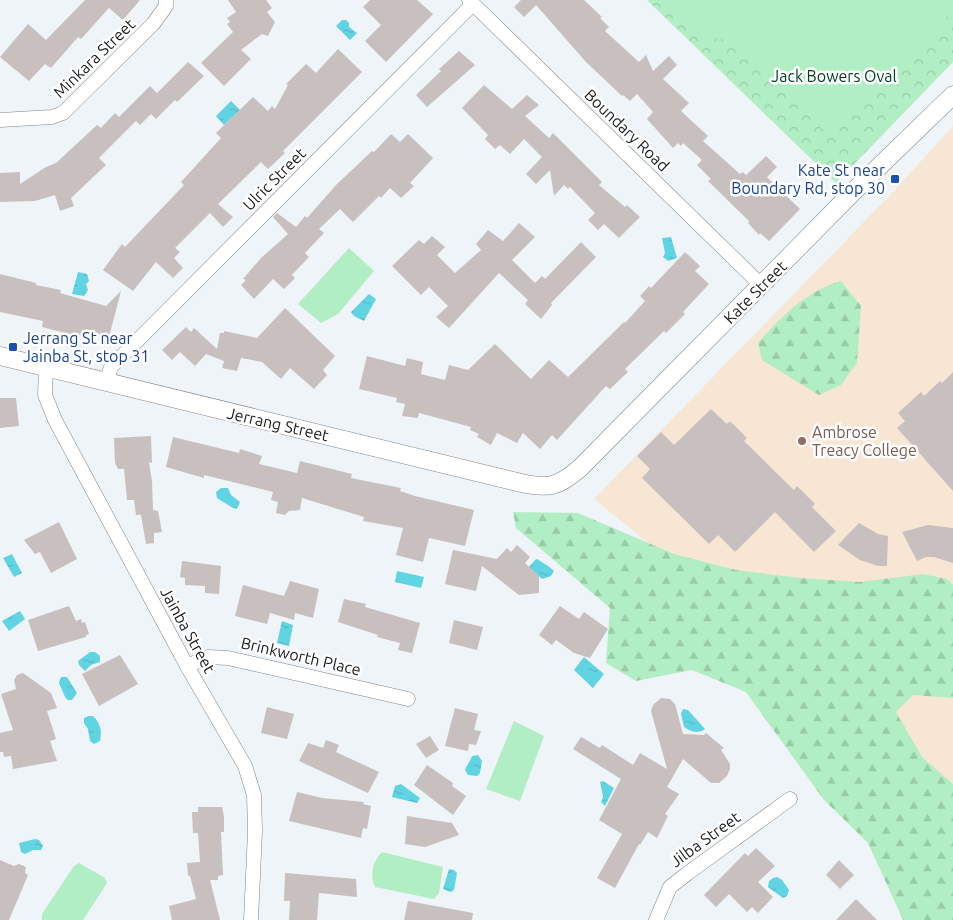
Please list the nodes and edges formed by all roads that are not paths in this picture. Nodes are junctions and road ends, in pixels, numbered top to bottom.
1 (166, 0) edge
2 (471, 2) edge
3 (953, 95) edge
4 (0, 120) edge
5 (761, 285) junction
6 (0, 356) edge
7 (46, 368) junction
8 (106, 382) junction
9 (555, 485) joint
10 (187, 666) junction
11 (408, 699) dead end
12 (790, 799) dead end
13 (250, 920) edge
14 (656, 920) edge

1 - 4 street, Minkara Street
2 - 5 street, Boundary Road
2 - 8 street, Ulric Street
3 - 5 street, Kate Street
5 - 9 street, Kate Street
6 - 7 street, Jerrang Street
7 - 8 street, Jerrang Street
7 - 10 street, Jainba Street
8 - 9 street, Jerrang Street
10 - 11 street, Brinkworth Place
10 - 13 street, Jainba Street
12 - 14 street, Jilba Street

